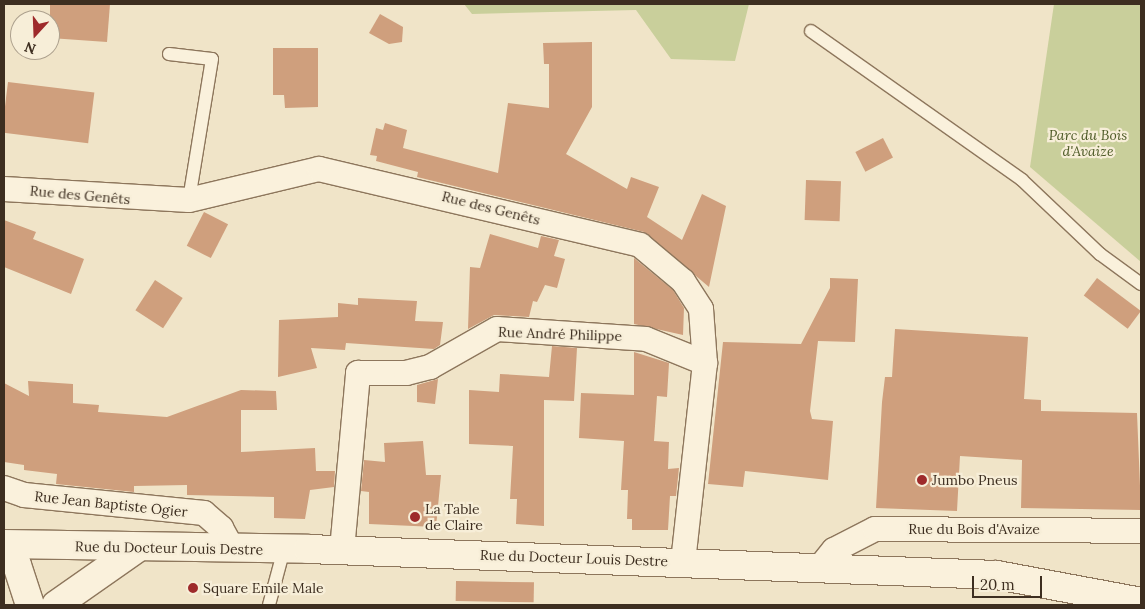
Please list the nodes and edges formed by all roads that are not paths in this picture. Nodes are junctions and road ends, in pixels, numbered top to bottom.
1 (811, 31) dead end
2 (169, 54) dead end
3 (4, 189) edge
4 (189, 200) junction
5 (1141, 284) edge
6 (705, 364) junction
7 (4, 488) edge
8 (1141, 532) edge
9 (4, 544) edge
10 (232, 548) junction
11 (284, 549) junction
12 (136, 550) junction
13 (342, 550) junction
14 (4, 552) edge
15 (683, 561) junction
16 (820, 567) junction
17 (1141, 602) edge
18 (30, 605) edge
19 (56, 605) edge
20 (269, 605) edge

1 - 5 lane
2 - 4 lane
3 - 4 street, Rue des Genêts
4 - 6 street, Rue des Genêts
6 - 13 street, Rue André Philippe
6 - 15 street, Rue des Genêts
7 - 10 street, Rue Jean Baptiste Ogier
8 - 16 street, Rue du Bois d'Avaize
9 - 12 street, Rue du Docteur Louis Destre
10 - 11 street, Rue du Docteur Louis Destre
10 - 12 street, Rue du Docteur Louis Destre
11 - 13 street, Rue du Docteur Louis Destre
11 - 20 lane
12 - 19 street
13 - 15 street, Rue du Docteur Louis Destre
14 - 18 street
15 - 16 street, Rue du Docteur Louis Destre
16 - 17 street, Rue du Docteur Louis Destre

